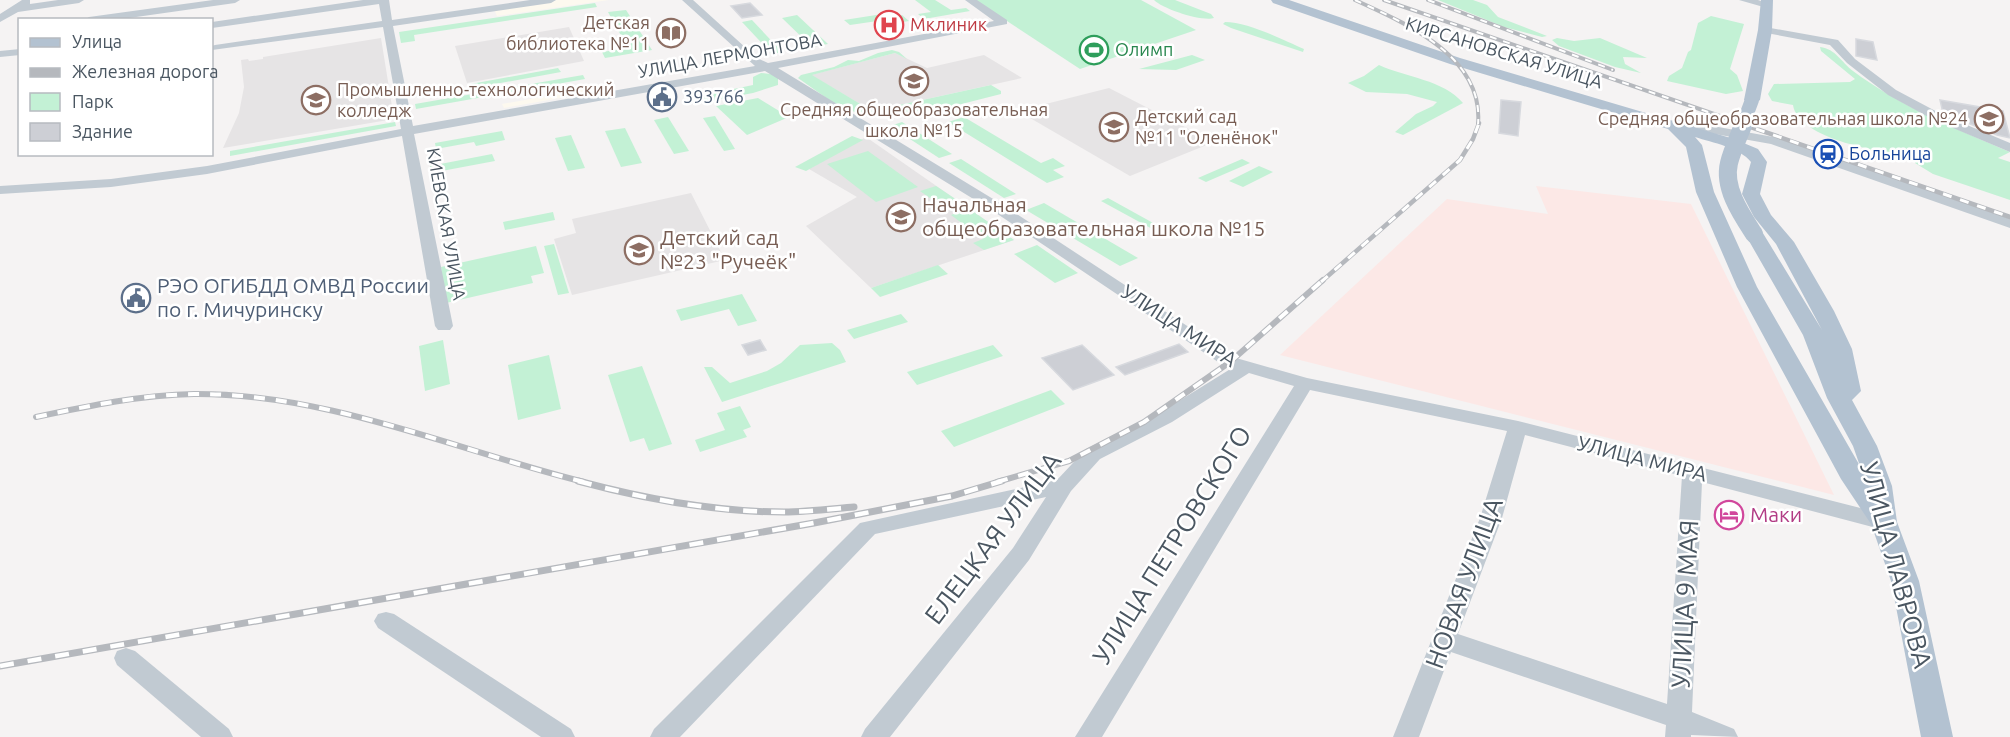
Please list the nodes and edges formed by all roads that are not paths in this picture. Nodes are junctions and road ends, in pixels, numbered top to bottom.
1 (30, 0) edge
2 (79, 0) edge
3 (235, 0) edge
4 (383, 0) edge
5 (551, 0) edge
6 (687, 0) edge
7 (970, 0) edge
8 (1278, 0) edge
9 (1744, 0) edge
10 (1767, 2) edge
11 (16, 9) junction
12 (104, 18) edge
13 (3, 22) edge
14 (389, 23) junction
15 (213, 24) edge
16 (1765, 30) junction
17 (215, 48) dead end
18 (18, 52) edge
19 (0, 54) edge
20 (765, 68) junction
21 (1651, 118) junction
22 (409, 131) junction
23 (2010, 148) edge
24 (0, 190) edge
25 (2010, 224) edge
26 (444, 326) dead end
27 (1787, 356) junction
28 (1825, 359) junction
29 (1245, 368) junction
30 (1305, 382) junction
31 (1839, 398) junction
32 (1518, 427) junction
33 (1692, 471) junction
34 (1064, 486) junction
35 (1884, 522) junction
36 (386, 621) dead end
37 (1443, 639) junction
38 (126, 658) dead end
39 (1679, 728) edge
40 (220, 737) edge
41 (562, 737) edge
42 (663, 737) edge
43 (874, 737) edge
44 (1088, 737) edge
45 (1406, 737) edge
46 (1725, 737) edge
47 (1937, 737) edge

1 - 11 street
2 - 11 street
3 - 12 street
4 - 14 street, КИЕВСКАЯ УЛИЦА
4 - 15 street
5 - 14 street
6 - 20 street, УЛИЦА МИРА
7 - 20 street, УЛИЦА ЛЕРМОНТОВА
8 - 21 main road, КИРСАНОВСКАЯ УЛИЦА
9 - 10 street
10 - 16 main road, УЛИЦА ЛАВРОВА
11 - 13 street
14 - 17 street
14 - 22 street, КИЕВСКАЯ УЛИЦА
16 - 23 street
16 - 28 main road, УЛИЦА ЛАВРОВА, bridge
18 - 19 street
20 - 22 street, УЛИЦА ЛЕРМОНТОВА
20 - 29 street, УЛИЦА МИРА
21 - 25 street
21 - 27 main road
21 - 31 main road
22 - 24 street, УЛИЦА ЛЕРМОНТОВА
22 - 26 street, КИЕВСКАЯ УЛИЦА
27 - 28 main road
27 - 35 main road
28 - 31 main road, УЛИЦА ЛАВРОВА
29 - 30 street, УЛИЦА МИРА
29 - 34 street, ЕЛЕЦКАЯ УЛИЦА
30 - 32 street, УЛИЦА МИРА
30 - 44 street, УЛИЦА ПЕТРОВСКОГО
31 - 35 main road, УЛИЦА ЛАВРОВА
32 - 33 street, УЛИЦА МИРА
32 - 37 street, НОВАЯ УЛИЦА
33 - 35 street, УЛИЦА МИРА
33 - 39 street, УЛИЦА 9 МАЯ
34 - 42 street
34 - 43 street, ЕЛЕЦКАЯ УЛИЦА
35 - 47 main road, УЛИЦА ЛАВРОВА
36 - 41 street
37 - 39 street
37 - 45 street, НОВАЯ УЛИЦА
38 - 40 street
39 - 46 street

